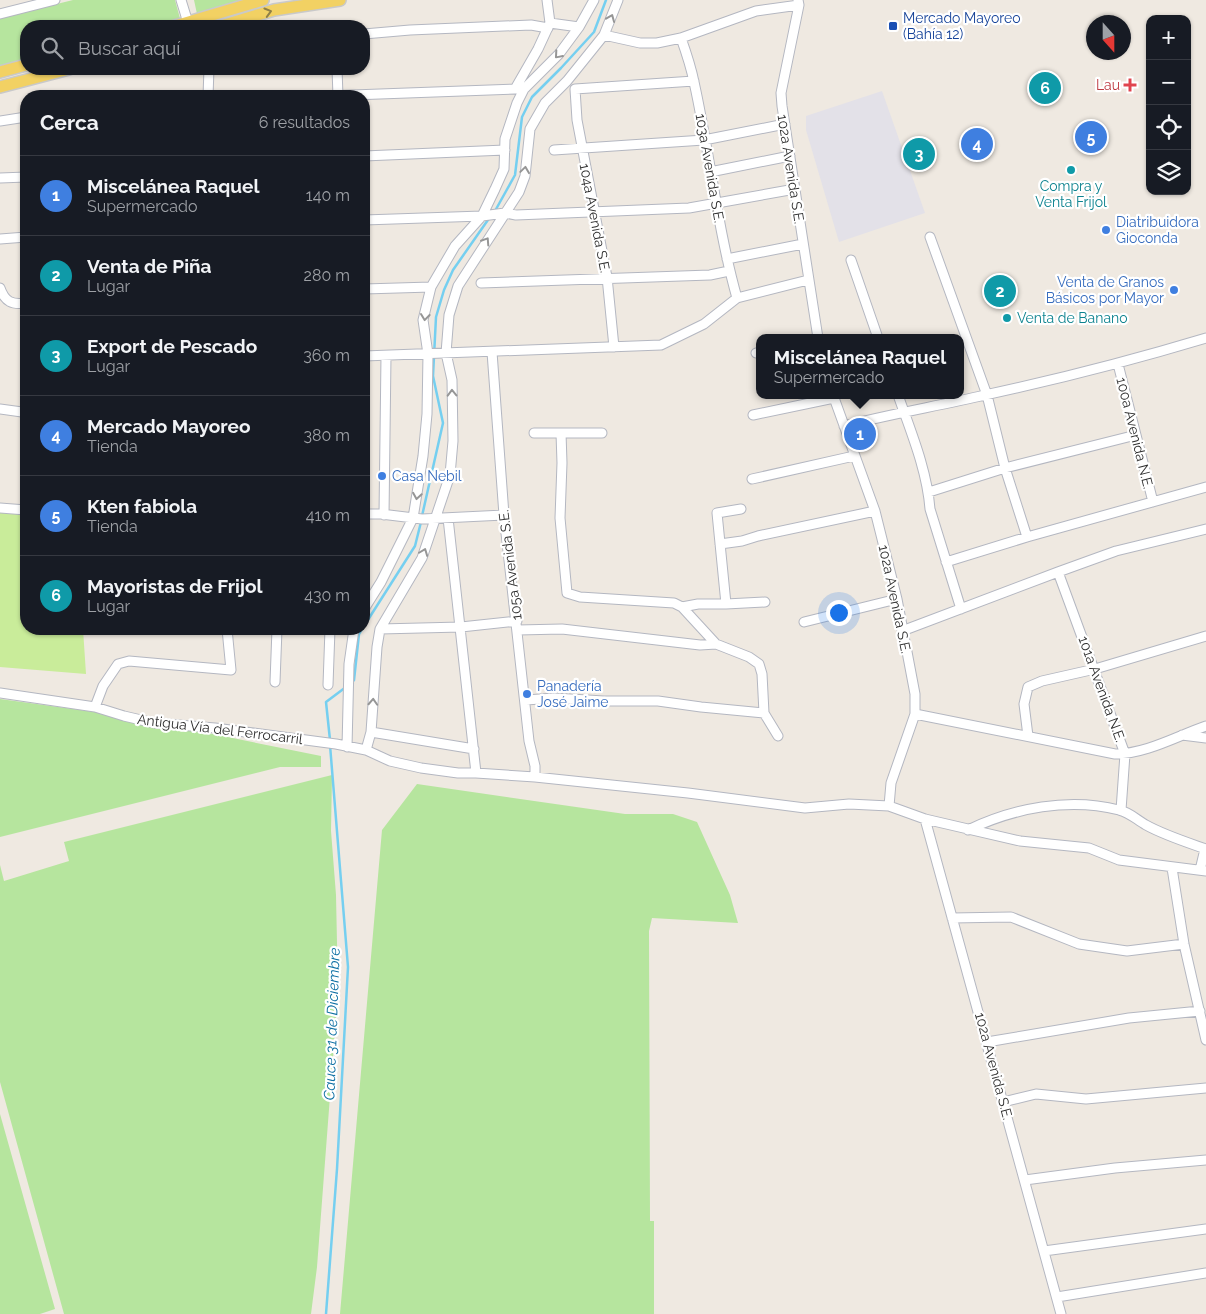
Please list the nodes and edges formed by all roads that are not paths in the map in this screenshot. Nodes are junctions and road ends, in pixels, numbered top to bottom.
1 (55, 0) edge
2 (181, 0) edge
3 (264, 0) edge
4 (340, 0) edge
5 (546, 0) edge
6 (594, 0) edge
7 (618, 0) edge
8 (798, 3) edge
9 (0, 14) edge
10 (187, 20) edge
11 (203, 20) edge
12 (241, 20) edge
13 (549, 25) junction
14 (580, 27) junction
15 (370, 33) edge
16 (604, 35) junction
17 (681, 38) junction
18 (20, 67) edge
19 (0, 72) edge
20 (46, 75) edge
21 (209, 75) edge
22 (337, 75) edge
23 (694, 81) junction
24 (0, 87) edge
25 (515, 89) junction
26 (208, 90) edge
27 (338, 90) edge
28 (370, 95) edge
29 (517, 103) junction
30 (20, 118) edge
31 (0, 121) edge
32 (784, 124) junction
33 (704, 140) junction
34 (582, 148) junction
35 (504, 150) junction
36 (554, 150) dead end
37 (370, 156) edge
38 (790, 156) junction
39 (710, 172) junction
40 (20, 177) edge
41 (0, 178) edge
42 (795, 189) junction
43 (716, 203) junction
44 (594, 211) junction
45 (494, 215) junction
46 (370, 220) edge
47 (20, 237) edge
48 (930, 237) dead end
49 (0, 239) edge
50 (803, 244) junction
51 (727, 259) junction
52 (851, 260) dead end
53 (729, 271) junction
54 (606, 278) junction
55 (808, 280) junction
56 (481, 282) dead end
57 (431, 287) junction
58 (0, 288) edge
59 (370, 289) edge
60 (737, 298) junction
61 (20, 303) edge
62 (817, 334) edge
63 (877, 334) edge
64 (1206, 338) edge
65 (614, 347) junction
66 (492, 352) junction
67 (444, 353) junction
68 (430, 354) junction
69 (370, 356) edge
70 (386, 356) junction
71 (1118, 364) junction
72 (987, 395) junction
73 (825, 399) edge
74 (835, 399) edge
75 (900, 399) edge
76 (0, 409) edge
77 (904, 411) junction
78 (20, 412) edge
79 (752, 415) dead end
80 (844, 426) junction
81 (534, 433) dead end
82 (561, 433) junction
83 (602, 433) dead end
84 (1136, 435) junction
85 (854, 456) junction
86 (1005, 468) junction
87 (752, 479) dead end
88 (1206, 487) edge
89 (929, 492) junction
90 (1152, 502) junction
91 (0, 508) edge
92 (741, 509) dead end
93 (20, 510) edge
94 (875, 512) junction
95 (370, 514) edge
96 (384, 515) junction
97 (504, 515) junction
98 (413, 518) junction
99 (448, 518) junction
100 (436, 519) junction
101 (1206, 529) edge
102 (1027, 537) junction
103 (720, 544) junction
104 (946, 562) junction
105 (1058, 572) junction
106 (370, 599) edge
107 (897, 599) junction
108 (765, 602) dead end
109 (726, 604) junction
110 (682, 607) junction
111 (961, 609) junction
112 (804, 622) dead end
113 (517, 626) junction
114 (461, 627) junction
115 (380, 629) junction
116 (902, 631) junction
117 (228, 635) edge
118 (277, 635) edge
119 (330, 635) edge
120 (353, 635) edge
121 (1206, 636) edge
122 (716, 644) junction
123 (1095, 669) junction
124 (275, 682) dead end
125 (328, 685) dead end
126 (0, 693) edge
127 (526, 700) junction
128 (95, 707) junction
129 (764, 713) junction
130 (915, 714) junction
131 (1206, 726) edge
132 (371, 732) junction
133 (1181, 735) junction
134 (778, 736) dead end
135 (1028, 736) junction
136 (1206, 738) edge
137 (350, 747) junction
138 (365, 750) junction
139 (474, 750) junction
140 (1125, 754) junction
141 (476, 773) junction
142 (535, 777) junction
143 (889, 806) junction
144 (1121, 810) junction
145 (925, 819) junction
146 (968, 830) junction
147 (1206, 849) edge
148 (1172, 868) junction
149 (1203, 870) edge
150 (952, 918) junction
151 (1184, 944) junction
152 (1200, 1011) junction
153 (1206, 1040) edge
154 (987, 1042) junction
155 (1206, 1088) edge
156 (1003, 1102) junction
157 (1206, 1160) edge
158 (1025, 1180) junction
159 (1206, 1229) edge
160 (1044, 1251) junction
161 (1206, 1273) edge
162 (1057, 1297) junction
163 (1061, 1314) edge

1 - 9 street
2 - 10 street
3 - 11 main road
12 -> 4 main road
5 - 13 street
6 - 14 street
16 -> 7 street
8 - 17 street
8 - 32 street, 102a Avenida S.E.
13 - 14 street
13 - 15 street
13 - 25 street
14 -> 29 street
16 - 17 street
45 -> 16 street
17 - 23 street, 103a Avenida S.E.
18 - 19 main road
20 - 24 main road
21 - 26 street
22 - 27 street
23 - 33 street, 103a Avenida S.E.
23 - 34 street, 104a Avenida S.E.
25 - 28 street
25 - 29 street
29 - 35 street
30 - 31 street
32 - 33 street
32 - 38 street, 102a Avenida S.E.
33 - 34 street
33 - 39 street, 103a Avenida S.E.
34 - 36 street
34 - 44 street, 104a Avenida S.E.
35 - 37 street
35 - 45 street
38 - 39 street
38 - 42 street, 102a Avenida S.E.
39 - 43 street, 103a Avenida S.E.
40 - 41 street
42 - 43 street
42 - 50 street, 102a Avenida S.E.
43 - 44 street
43 - 51 street, 103a Avenida S.E.
44 - 45 street
44 - 54 street, 104a Avenida S.E.
45 - 46 street
45 - 57 street
67 -> 45 street
47 - 49 street
48 - 72 street
50 - 51 street
50 - 55 street, 102a Avenida S.E.
51 - 53 street, 103a Avenida S.E.
52 - 63 street
53 - 54 street
53 - 60 street, 103a Avenida S.E.
54 - 56 street
54 - 65 street, 104a Avenida S.E.
55 - 60 street
55 - 62 street, 102a Avenida S.E.
57 - 59 street
57 -> 68 street
58 - 61 street
60 - 65 street
64 - 71 street
65 - 66 street
66 - 67 street
66 - 97 street, 105a Avenida S.E.
67 - 68 street
100 -> 67 street
68 - 70 street
68 -> 98 street
69 - 70 street
70 - 96 street
71 - 72 street
71 - 84 street, 100a Avenida N.E.
72 - 77 street
72 - 86 street
73 - 79 street
74 - 80 street, 102a Avenida S.E.
75 - 77 street
76 - 78 street
77 - 80 street
77 - 89 street
80 - 85 street, 102a Avenida S.E.
81 - 82 street
82 - 83 street
82 - 110 street
84 - 86 street
84 - 90 street, 100a Avenida N.E.
85 - 87 street
85 - 94 street, 102a Avenida S.E.
86 - 89 street
86 - 102 street
88 - 90 street
89 - 104 street
90 - 102 street
91 - 93 street
92 - 103 street
94 - 103 street
94 - 107 street, 102a Avenida S.E.
95 - 96 street
96 - 98 street
97 - 99 street
97 - 113 street, 105a Avenida S.E.
98 - 100 street
98 - 106 street
99 - 100 street
99 - 114 street
115 -> 100 street
101 - 105 street
102 - 104 street
103 - 109 street
104 - 111 street
105 - 111 street
105 - 123 street, 101a Avenida N.E.
107 - 112 street
107 - 116 street, 102a Avenida S.E.
108 - 109 street
109 - 110 street
110 - 122 street
111 - 116 street
113 - 114 street
113 - 122 street
113 - 127 street, 105a Avenida S.E.
114 - 115 street
114 - 139 street
132 -> 115 street
116 - 130 street, 102a Avenida S.E.
117 - 128 street
118 - 124 street
119 - 125 street
120 - 137 street
121 - 123 street
122 - 129 street
123 - 135 street
123 - 140 street, 101a Avenida N.E.
126 - 128 street, Antigua Vía del Ferrocarril
127 - 129 street
127 - 142 street, 105a Avenida S.E.
128 - 137 street, Antigua Vía del Ferrocarril
129 - 134 street
130 - 135 street
130 - 143 street, 102a Avenida S.E.
131 - 133 street
132 - 138 street
132 - 139 street
133 - 136 street
133 - 140 street
135 - 140 street
137 - 138 street, Antigua Vía del Ferrocarril
138 - 141 street
139 - 141 street
140 - 144 street, 101a Avenida N.E.
141 - 142 street
142 - 143 street
143 - 145 street
144 - 146 street
144 - 147 street
145 - 146 street
145 - 150 street, 102a Avenida S.E.
146 - 148 street
147 - 149 street
148 - 149 street
148 - 151 street
150 - 151 street
150 - 154 street, 102a Avenida S.E.
151 - 152 street
152 - 153 street
152 - 154 street
154 - 156 street, 102a Avenida S.E.
155 - 156 street
156 - 158 street, 102a Avenida S.E.
157 - 158 street
158 - 160 street, 102a Avenida S.E.
159 - 160 street
160 - 162 street, 102a Avenida S.E.
161 - 162 street
162 - 163 street, 102a Avenida S.E.

